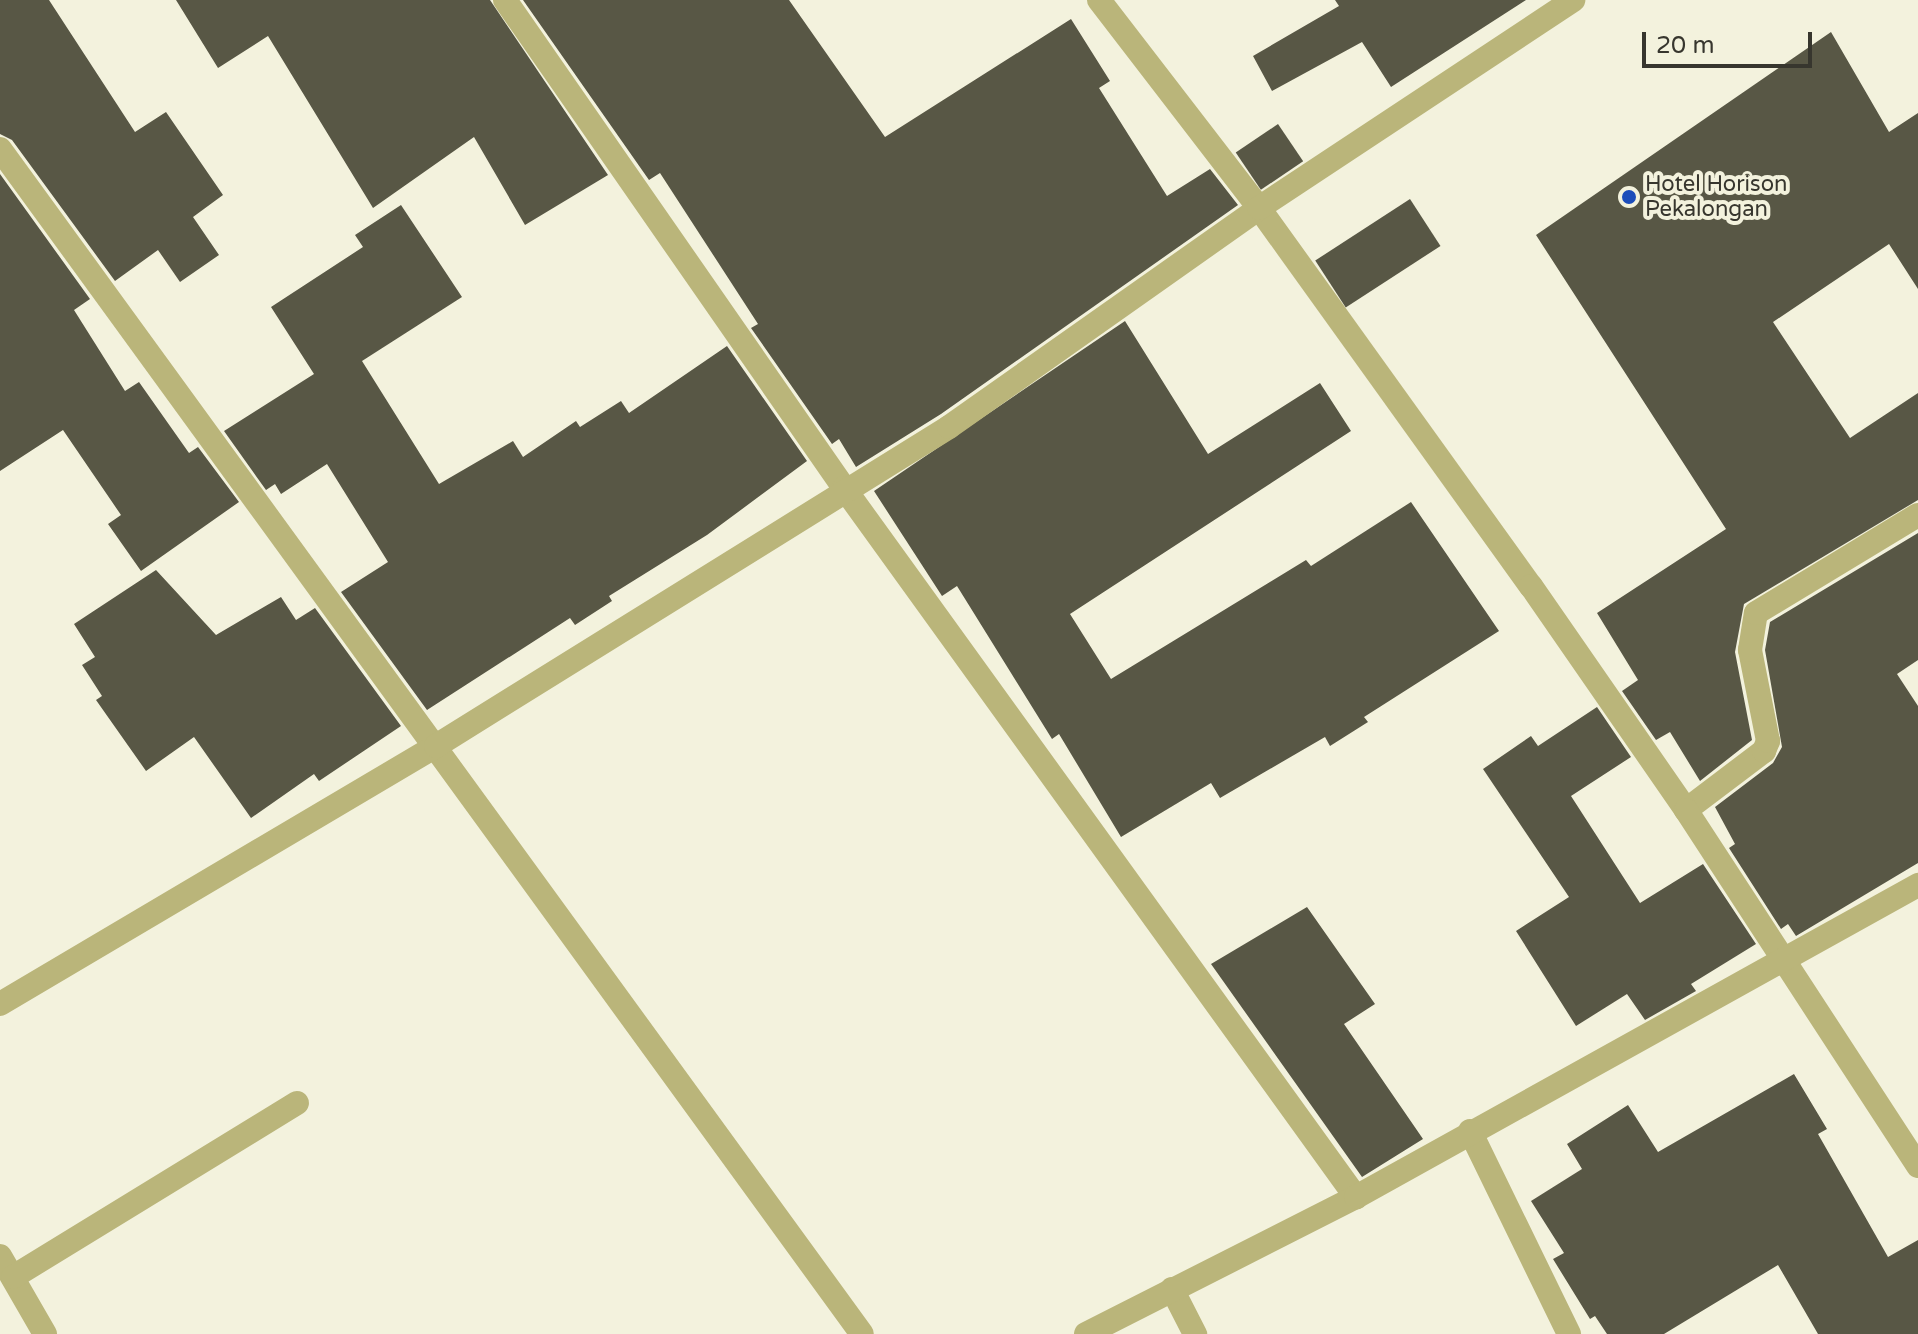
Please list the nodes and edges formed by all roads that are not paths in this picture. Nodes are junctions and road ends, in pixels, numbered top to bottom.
1 (505, 0) edge
2 (1099, 0) edge
3 (1573, 0) edge
4 (0, 149) edge
5 (1259, 208) junction
6 (844, 488) junction
7 (1918, 515) edge
8 (436, 746) junction
9 (1686, 810) junction
10 (1918, 885) edge
11 (1783, 959) junction
12 (0, 1004) edge
13 (297, 1103) dead end
14 (1470, 1131) junction
15 (1918, 1166) edge
16 (1356, 1197) junction
17 (0, 1256) edge
18 (13, 1277) junction
19 (1172, 1289) junction
20 (45, 1334) edge
21 (862, 1334) edge
22 (1086, 1334) edge
23 (1195, 1334) edge
24 (1569, 1334) edge

1 - 6 street
2 - 5 street
3 - 5 street
4 - 8 street
5 - 6 street
5 - 9 street
6 - 8 street
6 - 16 street
7 - 9 street
8 - 12 street
8 - 21 street
9 - 11 street
10 - 11 street
11 - 14 street
11 - 15 street
13 - 18 street
14 - 16 street
14 - 24 street
16 - 19 street
17 - 18 street
18 - 20 street
19 - 22 street
19 - 23 street

